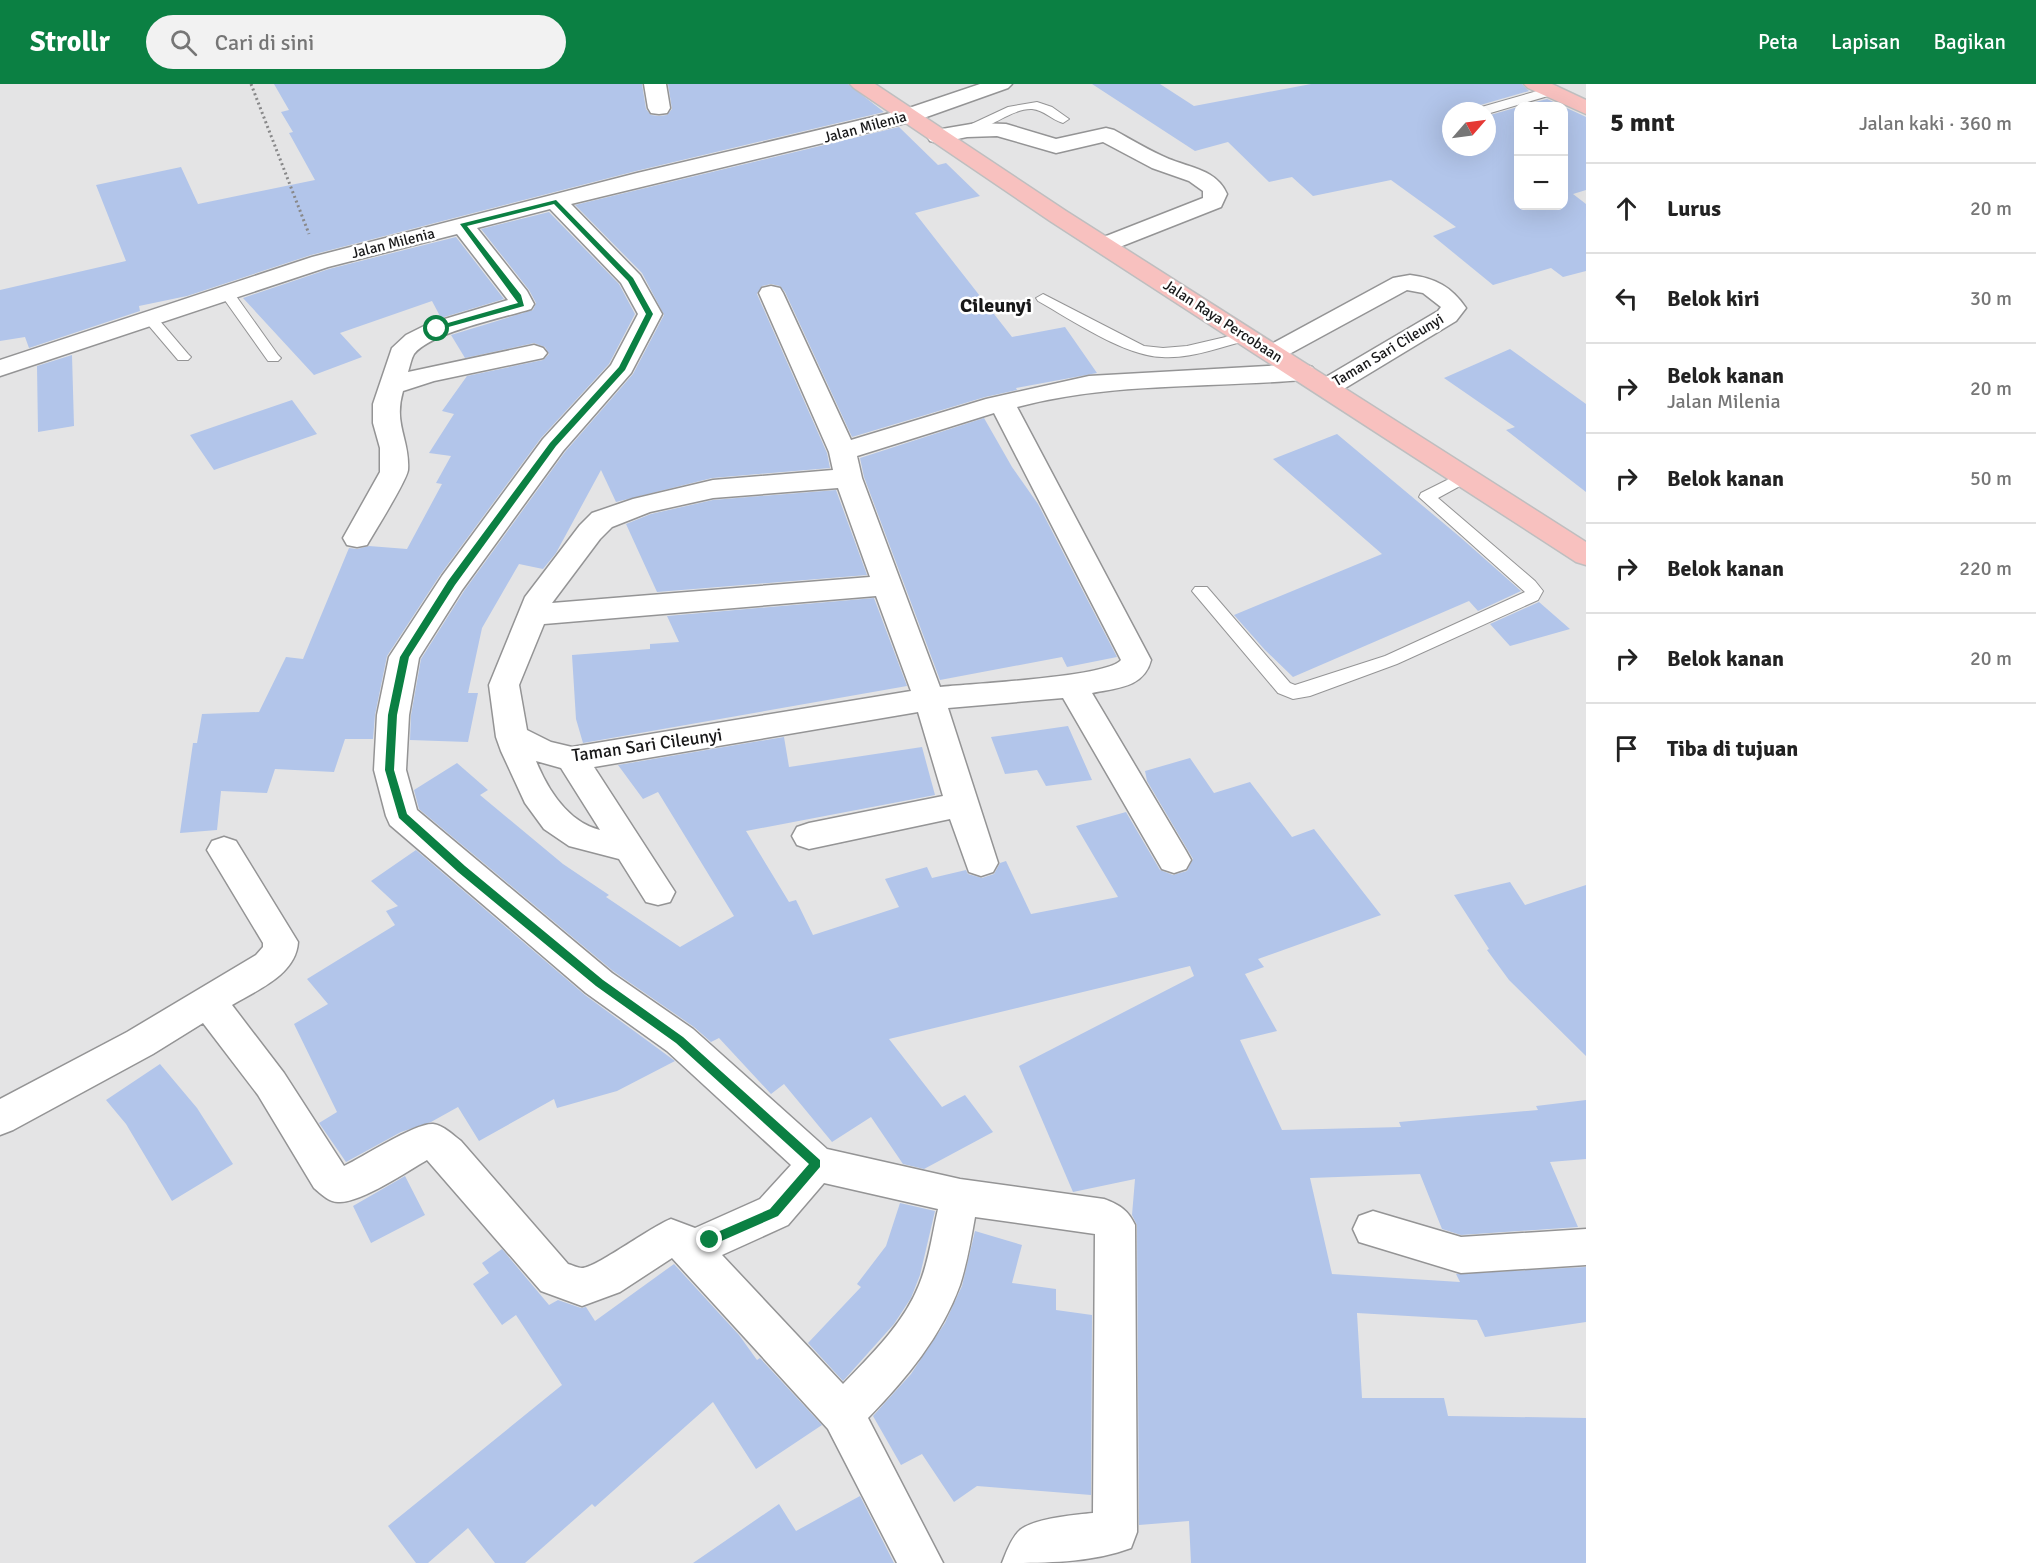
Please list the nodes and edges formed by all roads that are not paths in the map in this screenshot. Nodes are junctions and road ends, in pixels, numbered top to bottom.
1 (655, 84) edge
2 (861, 84) edge
3 (1001, 84) edge
4 (1543, 88) edge
5 (1496, 106) edge
6 (659, 108) dead end
7 (1586, 108) edge
8 (910, 115) junction
9 (1063, 119) dead end
10 (969, 128) junction
11 (938, 136) junction
12 (556, 202) junction
13 (462, 225) junction
14 (1104, 245) junction
15 (226, 292) junction
16 (771, 293) dead end
17 (1043, 298) dead end
18 (149, 317) junction
19 (1247, 336) junction
20 (534, 353) dead end
21 (1273, 353) junction
22 (183, 357) dead end
23 (273, 358) dead end
24 (0, 368) edge
25 (1303, 372) junction
26 (391, 386) junction
27 (1328, 387) junction
28 (1002, 403) junction
29 (845, 465) junction
30 (1465, 476) junction
31 (357, 538) dead end
32 (1586, 555) edge
33 (887, 585) junction
34 (1201, 591) dead end
35 (534, 615) junction
36 (1072, 686) junction
37 (929, 699) junction
38 (513, 737) junction
39 (572, 759) junction
40 (962, 804) junction
41 (809, 836) dead end
42 (631, 849) junction
43 (224, 850) dead end
44 (1174, 860) dead end
45 (981, 862) dead end
46 (658, 891) dead end
47 (208, 1002) junction
48 (0, 1118) edge
49 (816, 1164) junction
50 (960, 1197) junction
51 (1373, 1229) dead end
52 (1586, 1247) edge
53 (696, 1255) junction
54 (843, 1414) junction
55 (921, 1563) edge
56 (1024, 1563) edge

1 - 6 street
2 - 8 highway, Jalan Raya Percobaan
3 - 8 street, Jalan Milenia
4 - 5 lane
4 - 7 highway
8 - 11 highway, Jalan Raya Percobaan
8 - 12 street, Jalan Milenia
9 - 10 lane
10 - 11 street
10 - 14 street
11 - 14 highway, Jalan Raya Percobaan
12 - 13 street, Jalan Milenia
12 - 49 street
13 - 15 street, Jalan Milenia
13 - 26 street
14 - 19 highway, Jalan Raya Percobaan
15 - 18 street, Jalan Milenia
15 - 23 lane
16 - 29 street
17 - 19 lane
18 - 22 lane
18 - 24 street, Jalan Milenia
19 - 21 highway, Jalan Raya Percobaan
20 - 26 street
21 - 25 highway, Jalan Raya Percobaan
21 - 27 street, Taman Sari Cileunyi
25 - 27 highway, Jalan Raya Percobaan
25 - 28 street, Taman Sari Cileunyi
26 - 31 street
27 - 30 highway, Jalan Raya Percobaan
28 - 29 street, Taman Sari Cileunyi
28 - 36 street, Taman Sari Cileunyi
29 - 33 street
29 - 35 street, Taman Sari Cileunyi
30 - 32 highway, Jalan Raya Percobaan
30 - 34 lane
33 - 35 street
33 - 37 street
35 - 38 street, Taman Sari Cileunyi
36 - 37 street, Taman Sari Cileunyi
36 - 44 street
37 - 39 street, Taman Sari Cileunyi
37 - 40 street
38 - 39 street, Taman Sari Cileunyi
38 - 42 street
39 - 42 street
40 - 41 street
40 - 45 street
42 - 46 street
43 - 47 street
47 - 48 street
47 - 53 street
49 - 50 street
49 - 53 street
50 - 54 street
50 - 56 street
51 - 52 street
53 - 54 street
54 - 55 street

